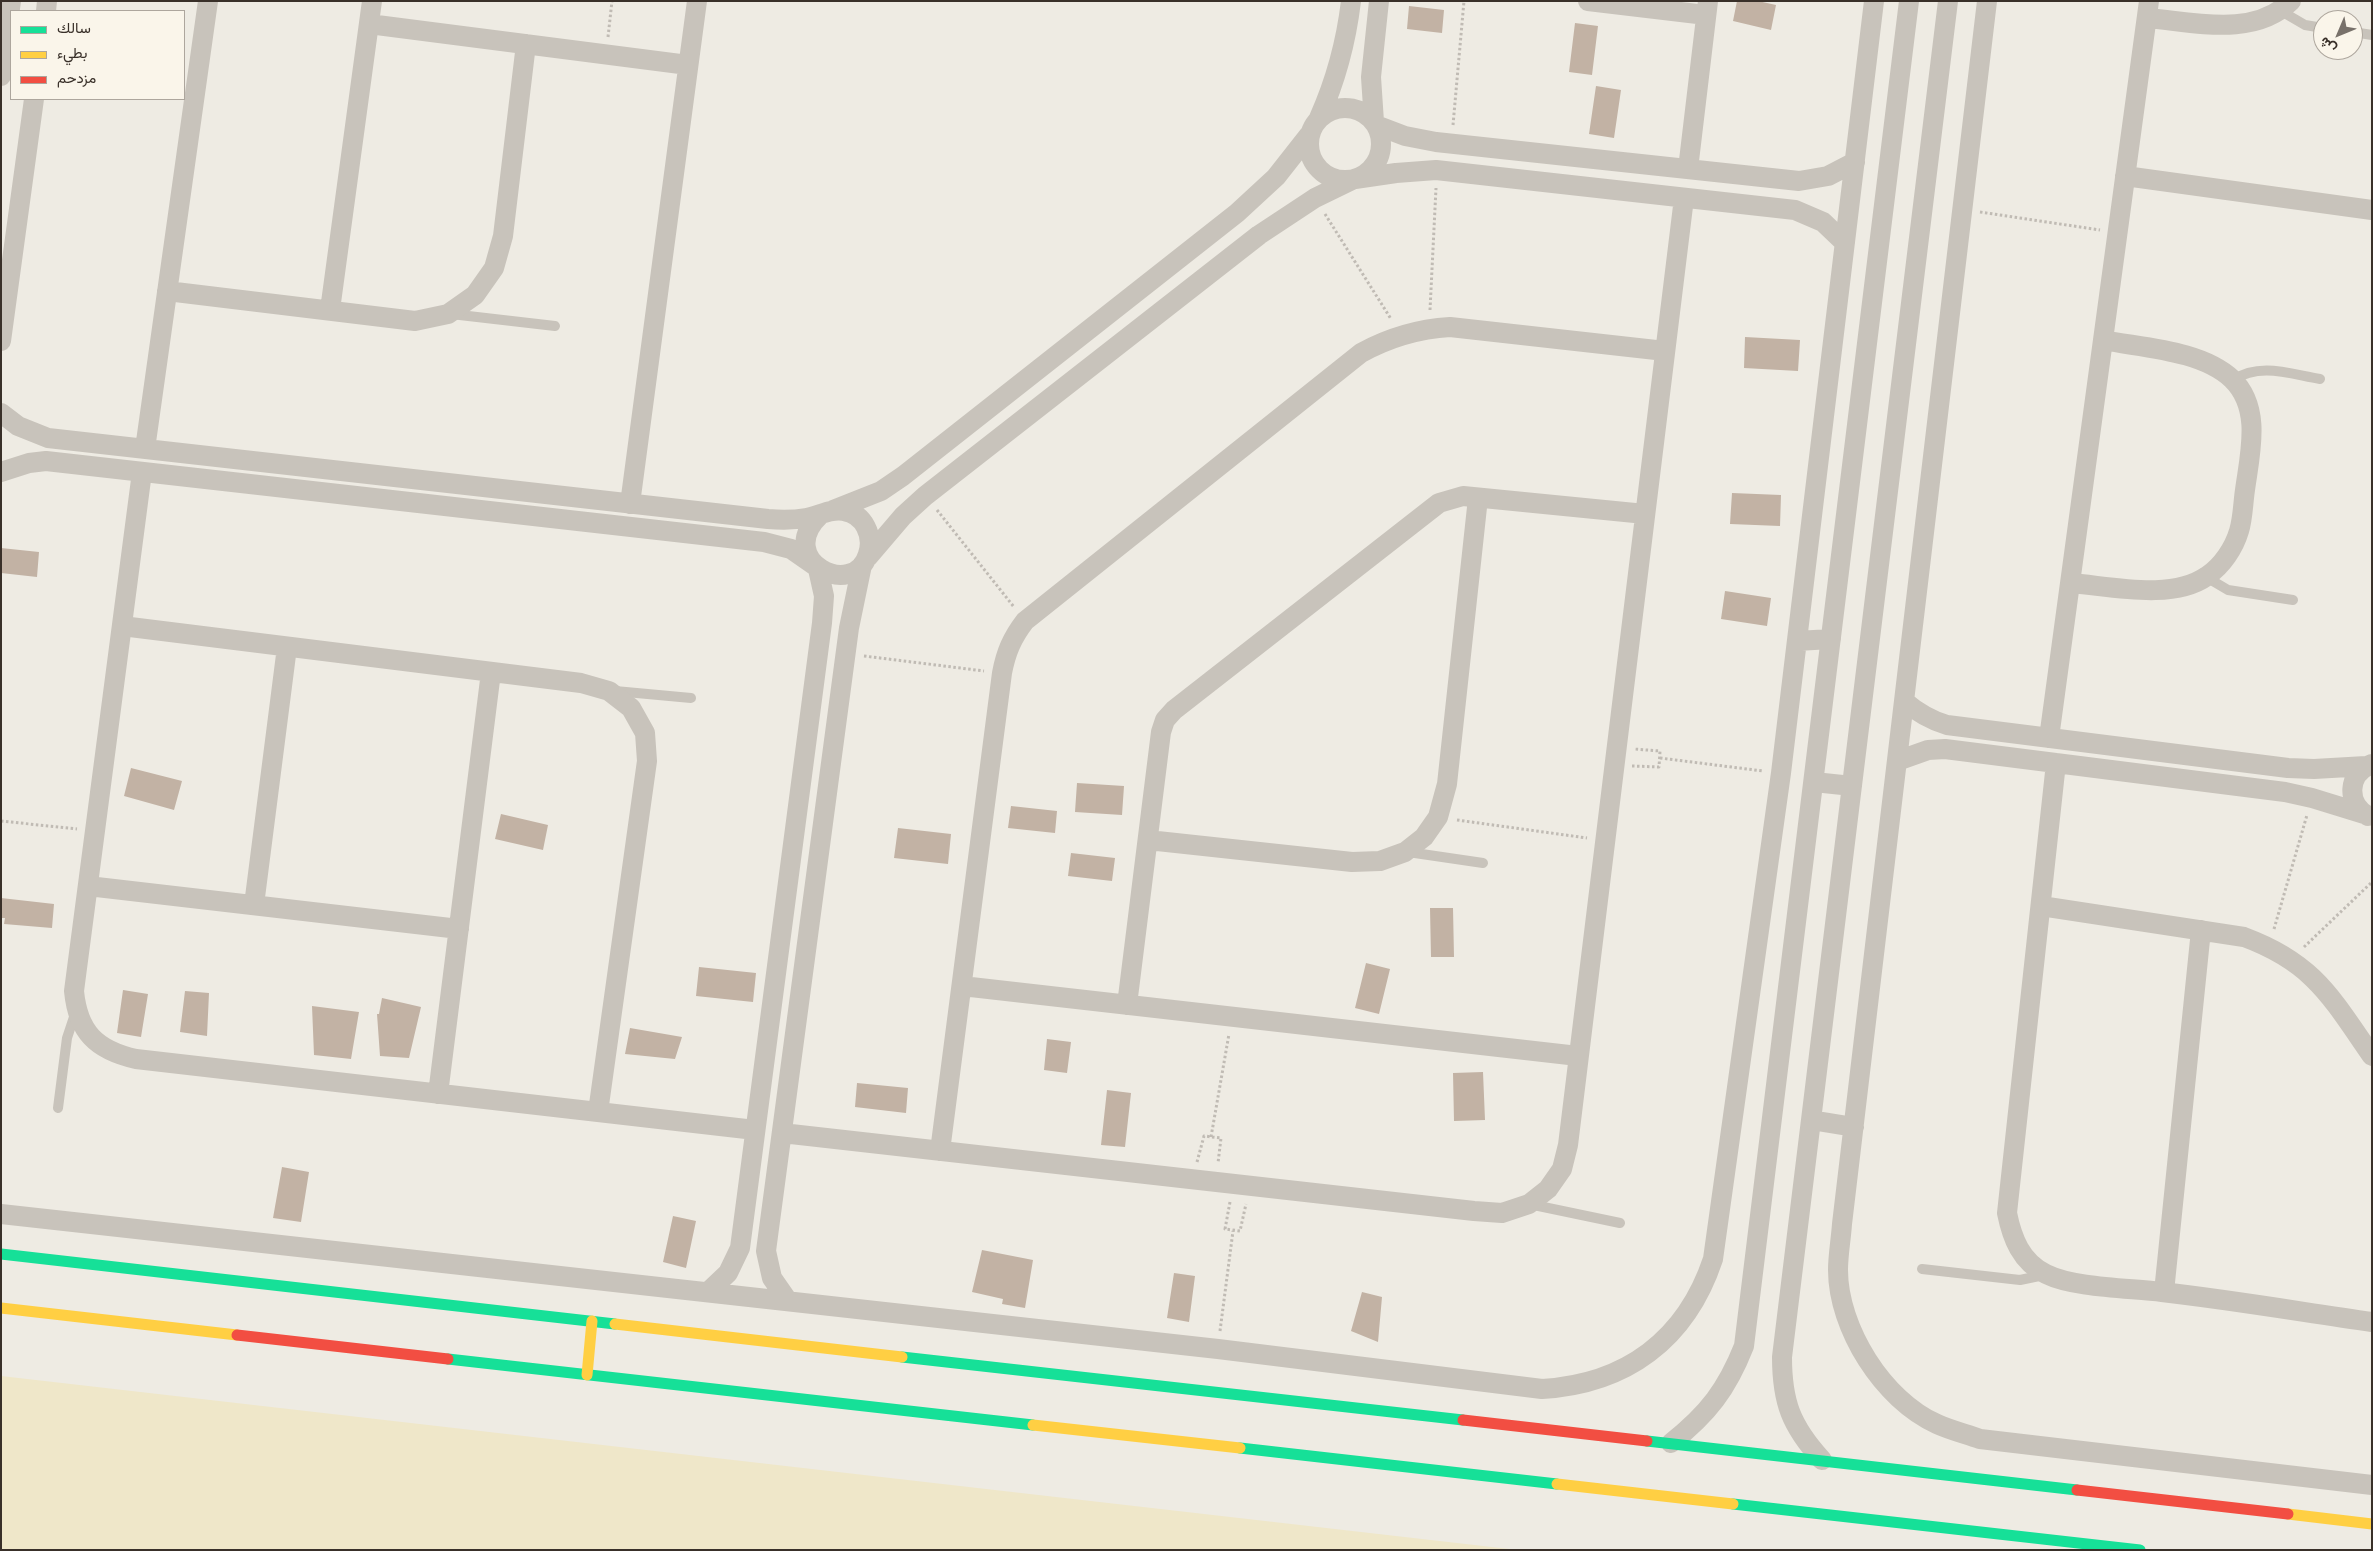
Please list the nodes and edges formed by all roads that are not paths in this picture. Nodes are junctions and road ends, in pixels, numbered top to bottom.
1 (11, 1) edge
2 (208, 1) edge
3 (372, 1) edge
4 (697, 1) edge
5 (1352, 1) edge
6 (1379, 1) edge
7 (1588, 1) edge
8 (1874, 1) edge
9 (1909, 1) edge
10 (1948, 1) edge
11 (1987, 1) edge
12 (2286, 6) edge
13 (1707, 8) edge
14 (2148, 9) edge
15 (369, 24) junction
16 (2313, 26) edge
17 (4, 35) edge
18 (526, 44) junction
19 (688, 65) junction
20 (1, 76) edge
21 (34, 100) edge
22 (1375, 123) junction
23 (1314, 127) junction
24 (1855, 162) junction
25 (1688, 169) junction
26 (2125, 176) junction
27 (1354, 180) junction
28 (1684, 198) junction
29 (2372, 210) edge
30 (1845, 242) junction
31 (167, 291) junction
32 (330, 310) junction
33 (448, 314) junction
34 (555, 326) dead end
35 (2103, 340) junction
36 (1, 341) edge
37 (1665, 350) junction
38 (2320, 379) dead end
39 (2233, 380) junction
40 (1, 413) edge
41 (145, 449) junction
42 (1, 472) edge
43 (142, 472) junction
44 (1478, 498) junction
45 (630, 504) junction
46 (826, 513) junction
47 (1645, 514) junction
48 (865, 561) junction
49 (816, 567) junction
50 (2206, 577) junction
51 (2070, 583) junction
52 (2293, 600) dead end
53 (122, 626) junction
54 (1831, 639) junction
55 (1797, 641) junction
56 (287, 647) junction
57 (491, 672) junction
58 (608, 691) junction
59 (691, 698) dead end
60 (1904, 701) junction
61 (2049, 738) junction
62 (1897, 761) junction
63 (2056, 763) junction
64 (2370, 763) edge
65 (1814, 782) junction
66 (1852, 786) junction
67 (2369, 817) edge
68 (1148, 840) junction
69 (1405, 852) junction
70 (1483, 863) dead end
71 (88, 886) junction
72 (254, 905) junction
73 (2041, 906) junction
74 (459, 929) junction
75 (2201, 930) junction
76 (962, 986) junction
77 (1127, 1005) junction
78 (76, 1011) junction
79 (1578, 1056) junction
80 (2372, 1056) edge
81 (438, 1094) junction
82 (58, 1108) dead end
83 (598, 1112) junction
84 (1811, 1120) junction
85 (1854, 1127) junction
86 (755, 1130) junction
87 (782, 1133) junction
88 (940, 1151) junction
89 (1528, 1204) junction
90 (1, 1214) edge
91 (1620, 1223) dead end
92 (1, 1254) edge
93 (1922, 1269) dead end
94 (2046, 1274) junction
95 (708, 1292) junction
96 (2164, 1292) junction
97 (788, 1301) junction
98 (1, 1308) edge
99 (592, 1321) junction
100 (2372, 1322) edge
101 (587, 1374) junction
102 (1671, 1443) junction
103 (1822, 1460) junction
104 (2372, 1485) edge
105 (2372, 1524) edge
106 (2140, 1550) edge

1 - 17 street
2 - 31 street
3 - 15 street
4 - 19 street
5 - 23 street
6 - 22 street
7 - 13 street
8 - 24 street
9 - 54 street
10 - 66 street
11 - 60 street
12 - 14 street
12 - 16 lane
13 - 25 street
14 - 26 street
15 - 18 street
15 - 32 street
17 - 20 street
18 - 19 street
18 - 33 street
19 - 45 street
21 - 36 street
22 - 23 street
22 - 25 street
22 - 27 street
23 - 27 street
23 - 46 street
24 - 25 street
24 - 30 street
26 - 29 street
26 - 35 street
27 - 28 street
27 - 48 street
28 - 30 street
28 - 37 street
30 - 55 street
31 - 32 street
31 - 41 street
32 - 33 street
33 - 34 lane
35 - 39 street
35 - 51 street
37 - 47 street
37 - 76 street
38 - 39 lane
39 - 50 street
40 - 41 street
41 - 45 street
42 - 43 street
43 - 49 street
43 - 53 street
44 - 47 street
44 - 68 street
44 - 69 street
45 - 46 street
46 - 48 street
46 - 49 street
47 - 79 street
48 - 49 street
48 - 87 street
49 - 86 street
50 - 51 street
50 - 52 lane
51 - 61 street
53 - 56 street
53 - 71 street
54 - 55 street
54 - 65 street
55 - 97 street
56 - 57 street
56 - 72 street
57 - 58 street
57 - 74 street
58 - 59 lane
58 - 83 street
60 - 61 street
60 - 62 street
61 - 64 street
62 - 63 street
62 - 85 street
63 - 67 street
63 - 73 street
64 - 67 street
65 - 66 street
65 - 102 street
66 - 84 street
68 - 69 street
68 - 77 street
69 - 70 lane
71 - 72 street
71 - 78 street
72 - 74 street
73 - 75 street
73 - 94 street
74 - 81 street
75 - 80 street
75 - 96 street
76 - 77 street
76 - 88 street
77 - 79 street
78 - 81 street
78 - 82 lane
79 - 89 street
81 - 83 street
83 - 86 street
84 - 85 street
84 - 103 street
85 - 104 street
86 - 95 street
87 - 88 street
87 - 97 street
88 - 89 street
89 - 91 lane
90 - 95 street
92 - 99 street
93 - 94 lane
94 - 96 street
95 - 97 street
96 - 100 street
98 - 101 street
99 - 101 street
99 - 102 street
101 - 106 street
102 - 103 street
103 - 105 street

